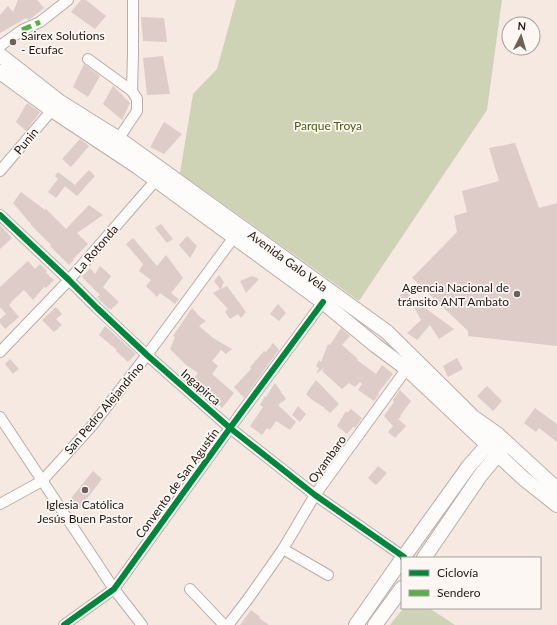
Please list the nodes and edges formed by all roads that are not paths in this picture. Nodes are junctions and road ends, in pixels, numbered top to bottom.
1 (68, 0) edge
2 (132, 0) edge
3 (0, 46) edge
4 (0, 55) edge
5 (88, 59) dead end
6 (0, 72) edge
7 (132, 90) junction
8 (52, 110) junction
9 (115, 144) junction
10 (0, 171) edge
11 (156, 180) junction
12 (0, 215) edge
13 (234, 237) junction
14 (69, 280) junction
15 (324, 302) junction
16 (0, 352) edge
17 (147, 355) junction
18 (410, 364) junction
19 (0, 417) edge
20 (230, 428) junction
21 (502, 439) junction
22 (493, 450) junction
23 (42, 481) junction
24 (557, 489) edge
25 (315, 494) junction
26 (0, 504) edge
27 (557, 505) edge
28 (283, 549) junction
29 (402, 557) edge
30 (404, 557) edge
31 (425, 557) edge
32 (401, 561) edge
33 (328, 575) dead end
34 (114, 589) junction
35 (190, 589) dead end
36 (401, 589) edge
37 (64, 625) edge
38 (142, 625) edge
39 (224, 625) edge
40 (228, 625) edge
41 (356, 625) edge
42 (375, 625) edge

1 - 3 street
2 - 7 street
4 - 9 main road, Avenida Galo Vela
5 - 7 street
6 - 8 main road, Avenida Galo Vela
7 - 9 street
8 - 9 main road, Avenida Galo Vela
8 - 10 street, Punin
9 - 11 main road, Avenida Galo Vela
9 - 18 main road, Avenida Galo Vela
11 - 13 main road, Avenida Galo Vela
11 - 14 street, La Rotonda
12 - 14 street, Ingapirca
13 - 15 main road, Avenida Galo Vela
13 - 17 street, San Pedro Alejandrino
14 - 16 street, La Rotonda
14 - 17 street, Ingapirca
15 - 18 main road, Avenida Galo Vela
15 - 20 street, Convento de San Agustín
17 - 20 street, Ingapirca
17 - 23 street, San Pedro Alejandrino
18 - 21 main road, Avenida Galo Vela
18 - 22 main road, Avenida Galo Vela
18 - 25 street, Oyambaro
19 - 23 street
20 - 25 street, Ingapirca
20 - 34 street, Convento de San Agustín
21 - 22 main road
21 - 24 main road, Avenida Galo Vela
22 - 27 main road, Avenida Galo Vela
22 - 30 main road
22 - 31 main road
23 - 26 street, San Pedro Alejandrino
23 - 34 street
25 - 28 street, Oyambaro
25 - 29 street, Ingapirca
28 - 33 street
28 - 40 street, Oyambaro
32 - 41 main road
34 - 37 street, Convento de San Agustín
34 - 38 street
35 - 39 street
36 - 42 main road

